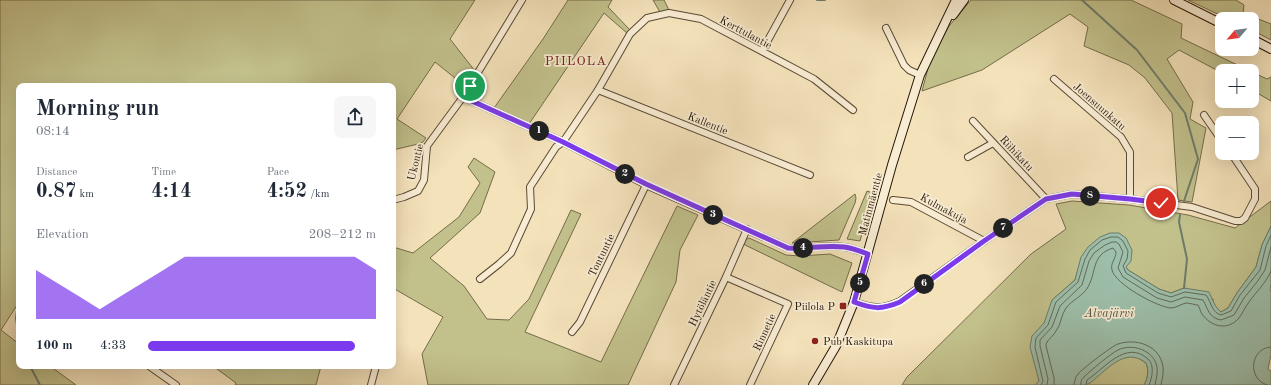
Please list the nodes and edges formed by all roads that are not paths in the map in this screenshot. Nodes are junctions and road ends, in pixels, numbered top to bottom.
1 (522, 0) edge
2 (790, 0) edge
3 (956, 0) edge
4 (964, 0) edge
5 (1174, 0) edge
6 (1215, 20) edge
7 (944, 26) junction
8 (886, 28) dead end
9 (1259, 43) edge
10 (1271, 49) edge
11 (762, 51) junction
12 (920, 76) junction
13 (1054, 79) dead end
14 (598, 90) junction
15 (463, 97) junction
16 (853, 110) dead end
17 (1204, 115) dead end
18 (973, 121) dead end
19 (1215, 131) edge
20 (563, 142) junction
21 (993, 142) junction
22 (968, 158) dead end
23 (1236, 160) edge
24 (810, 175) dead end
25 (646, 184) junction
26 (396, 199) edge
27 (1046, 199) junction
28 (1130, 199) junction
29 (893, 200) dead end
30 (746, 229) junction
31 (984, 241) junction
32 (868, 254) junction
33 (726, 277) junction
34 (480, 279) dead end
35 (854, 302) junction
36 (572, 332) dead end
37 (155, 369) edge
38 (375, 369) edge
39 (176, 385) edge
40 (371, 385) edge
41 (674, 385) edge
42 (750, 385) edge
43 (813, 385) edge

1 - 15 street, Ukontie
2 - 11 street
3 - 7 main road, Matinmäentie
4 - 7 main road, Matinmäentie
5 - 6 main road
7 - 12 main road, Matinmäentie
8 - 12 street
9 - 10 main road
11 - 14 street, Kerttulantie
11 - 16 street, Kerttulantie
12 - 32 main road, Matinmäentie
13 - 28 street, Joensuunkatu
14 - 20 street, Kerttulantie
14 - 24 street, Kallentie
15 - 20 street
15 - 26 street, Ukontie
17 - 19 street
18 - 21 street, Riihikatu
20 - 25 street
20 - 34 street, Kerttulantie
21 - 22 street
21 - 27 street, Riihikatu
23 - 28 street
25 - 30 street
25 - 36 street, Tontuntie
27 - 28 street
27 - 31 street
29 - 31 street, Kulmakuja
30 - 32 street
30 - 33 street, Hytöläntie
31 - 35 street
32 - 35 main road, Matinmäentie
33 - 41 street, Hytöläntie
33 - 42 street, Rinnetie
35 - 43 main road, Matinmäentie
37 - 39 street
38 - 40 street

